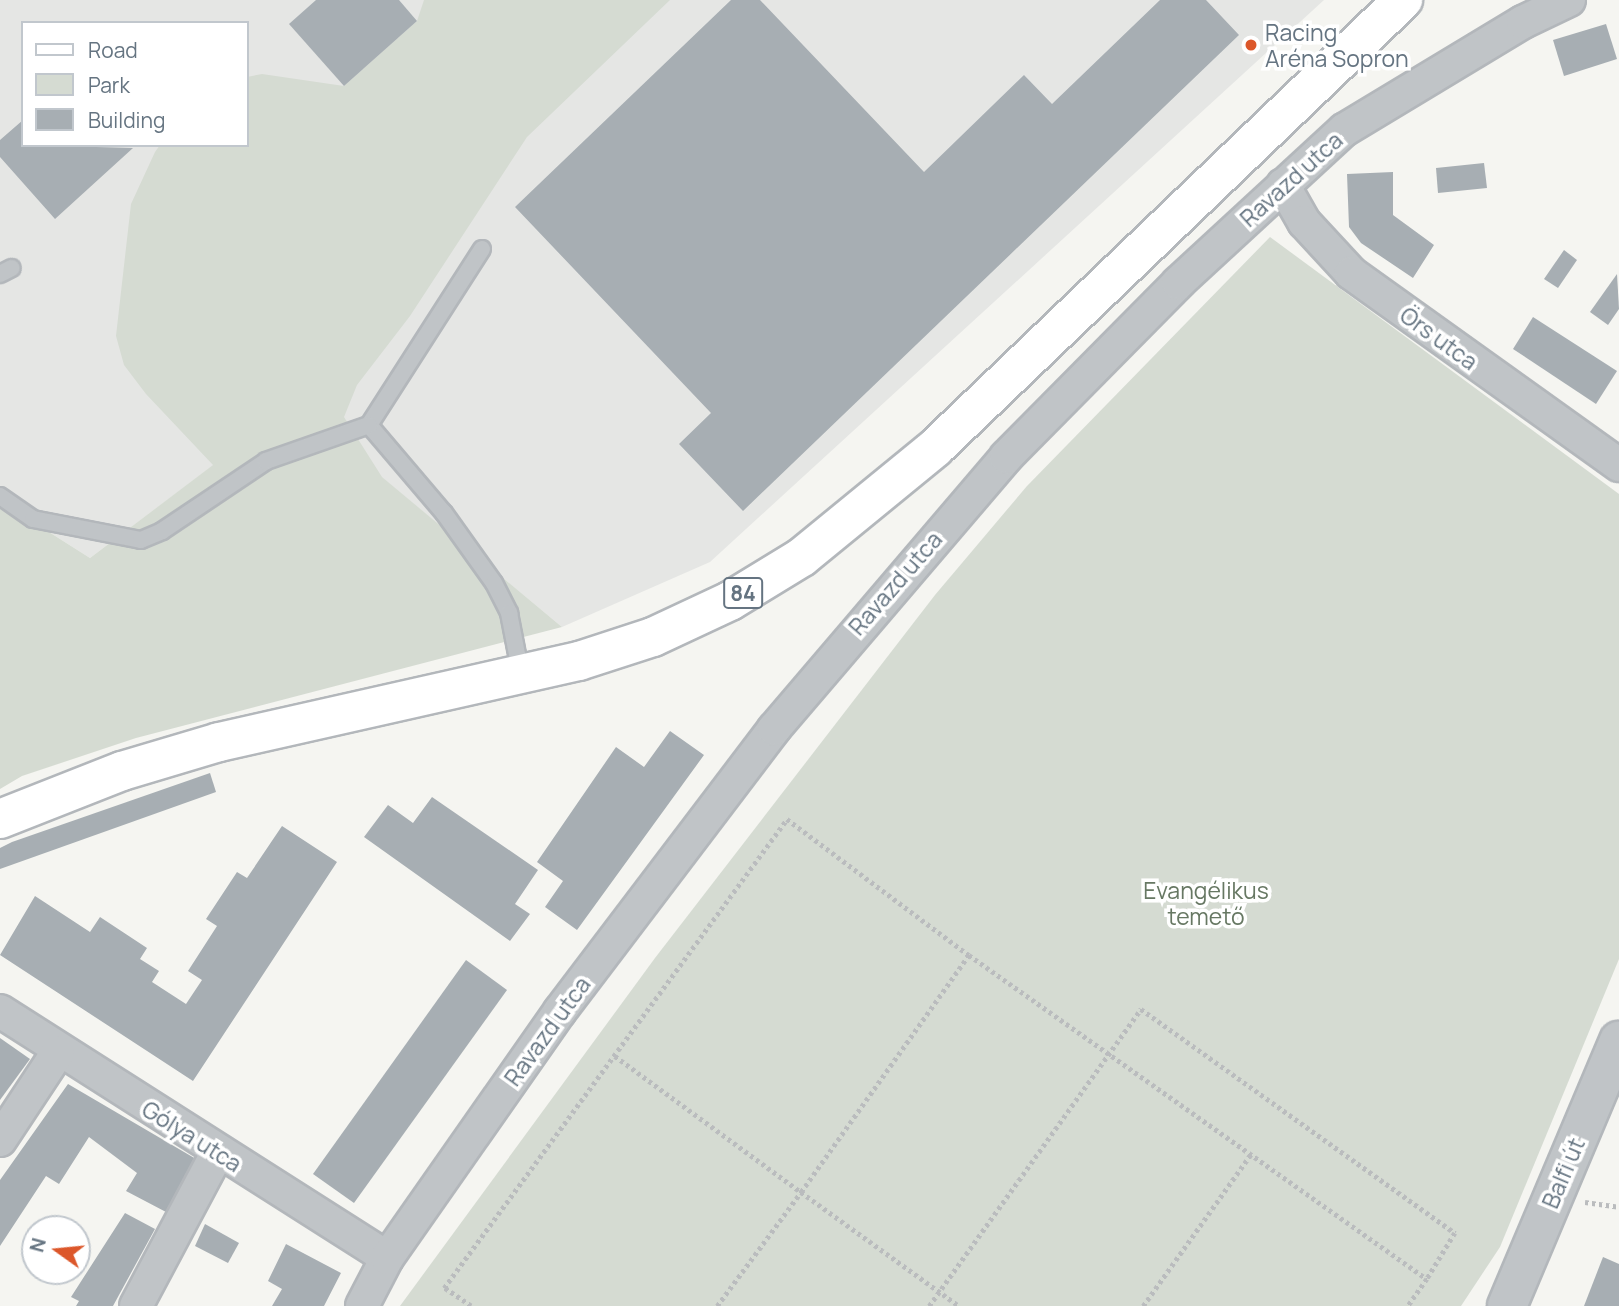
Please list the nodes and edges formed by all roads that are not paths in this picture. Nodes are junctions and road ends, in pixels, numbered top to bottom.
1 (1403, 0) edge
2 (1569, 0) edge
3 (1283, 185) junction
4 (482, 249) dead end
5 (369, 425) junction
6 (1619, 465) edge
7 (0, 496) edge
8 (522, 677) junction
9 (0, 819) edge
10 (0, 1011) edge
11 (1619, 1041) edge
12 (58, 1052) junction
13 (0, 1140) edge
14 (218, 1153) junction
15 (387, 1258) junction
16 (135, 1306) edge
17 (362, 1306) edge
18 (1507, 1306) edge

1 - 8 main road, 84
2 - 3 street, Ravazd utca
3 - 6 street, Örs utca
3 - 15 street, Ravazd utca
4 - 5 lane
5 - 7 lane
5 - 8 lane
8 - 9 main road, 84
10 - 12 street, Gólya utca
11 - 18 street, Balfi út
12 - 13 street
12 - 14 street, Gólya utca
14 - 15 street, Gólya utca
14 - 16 street
15 - 17 street, Ravazd utca

